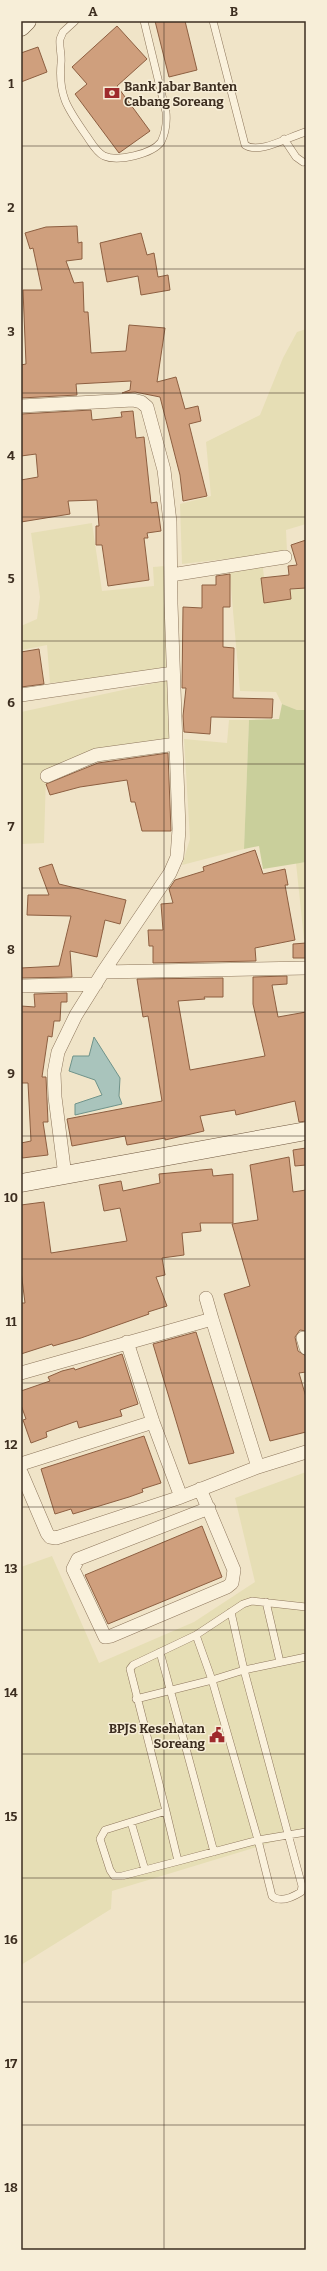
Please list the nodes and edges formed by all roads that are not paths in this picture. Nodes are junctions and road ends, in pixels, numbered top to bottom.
1 (27, 21) edge
2 (75, 21) edge
3 (144, 21) edge
4 (213, 21) edge
5 (21, 26) edge
6 (306, 132) edge
7 (284, 139) junction
8 (303, 162) dead end
9 (21, 406) edge
10 (286, 557) dead end
11 (171, 575) junction
12 (173, 673) junction
13 (21, 695) edge
14 (176, 744) junction
15 (47, 776) dead end
16 (306, 968) edge
17 (103, 972) junction
18 (96, 984) junction
19 (21, 986) edge
20 (306, 1131) edge
21 (65, 1176) junction
22 (21, 1183) edge
23 (206, 1298) dead end
24 (212, 1318) junction
25 (128, 1342) junction
26 (21, 1373) edge
27 (153, 1422) junction
28 (306, 1452) edge
29 (21, 1464) edge
30 (258, 1467) junction
31 (21, 1472) edge
32 (200, 1489) junction
33 (181, 1497) junction
34 (209, 1508) junction
35 (266, 1602) junction
36 (306, 1607) edge
37 (231, 1612) junction
38 (196, 1635) junction
39 (160, 1652) junction
40 (306, 1657) edge
41 (280, 1662) junction
42 (244, 1670) junction
43 (212, 1680) junction
44 (170, 1690) junction
45 (136, 1699) junction
46 (166, 1812) junction
47 (131, 1822) junction
48 (306, 1832) edge
49 (289, 1834) junction
50 (258, 1840) junction
51 (214, 1852) junction
52 (178, 1862) junction
53 (145, 1870) junction

1 - 5 street
2 - 3 lane
4 - 7 lane
6 - 7 lane
7 - 8 lane
9 - 11 street
10 - 11 street
11 - 12 street
12 - 13 street
12 - 14 street
14 - 15 street
14 - 17 street
16 - 17 street
17 - 18 street
18 - 19 street
18 - 21 street
20 - 21 street
21 - 22 street
23 - 24 street
24 - 25 street
24 - 30 street
25 - 26 street
25 - 27 street
27 - 29 street
27 - 33 street
28 - 30 street
30 - 32 street
31 - 33 street
32 - 33 street
32 - 34 street
34 - 34 street
35 - 36 lane
35 - 37 lane
35 - 41 lane
37 - 38 lane
37 - 42 lane
38 - 39 lane
38 - 43 lane
39 - 44 lane
39 - 45 lane
40 - 41 lane
41 - 42 lane
42 - 43 lane
42 - 49 lane
43 - 44 lane
43 - 50 lane
44 - 45 lane
44 - 51 lane
45 - 46 lane
46 - 47 lane
46 - 52 lane
47 - 53 lane
47 - 53 lane
48 - 49 lane
49 - 50 lane
49 - 50 lane
50 - 51 lane
51 - 52 lane
52 - 53 lane

